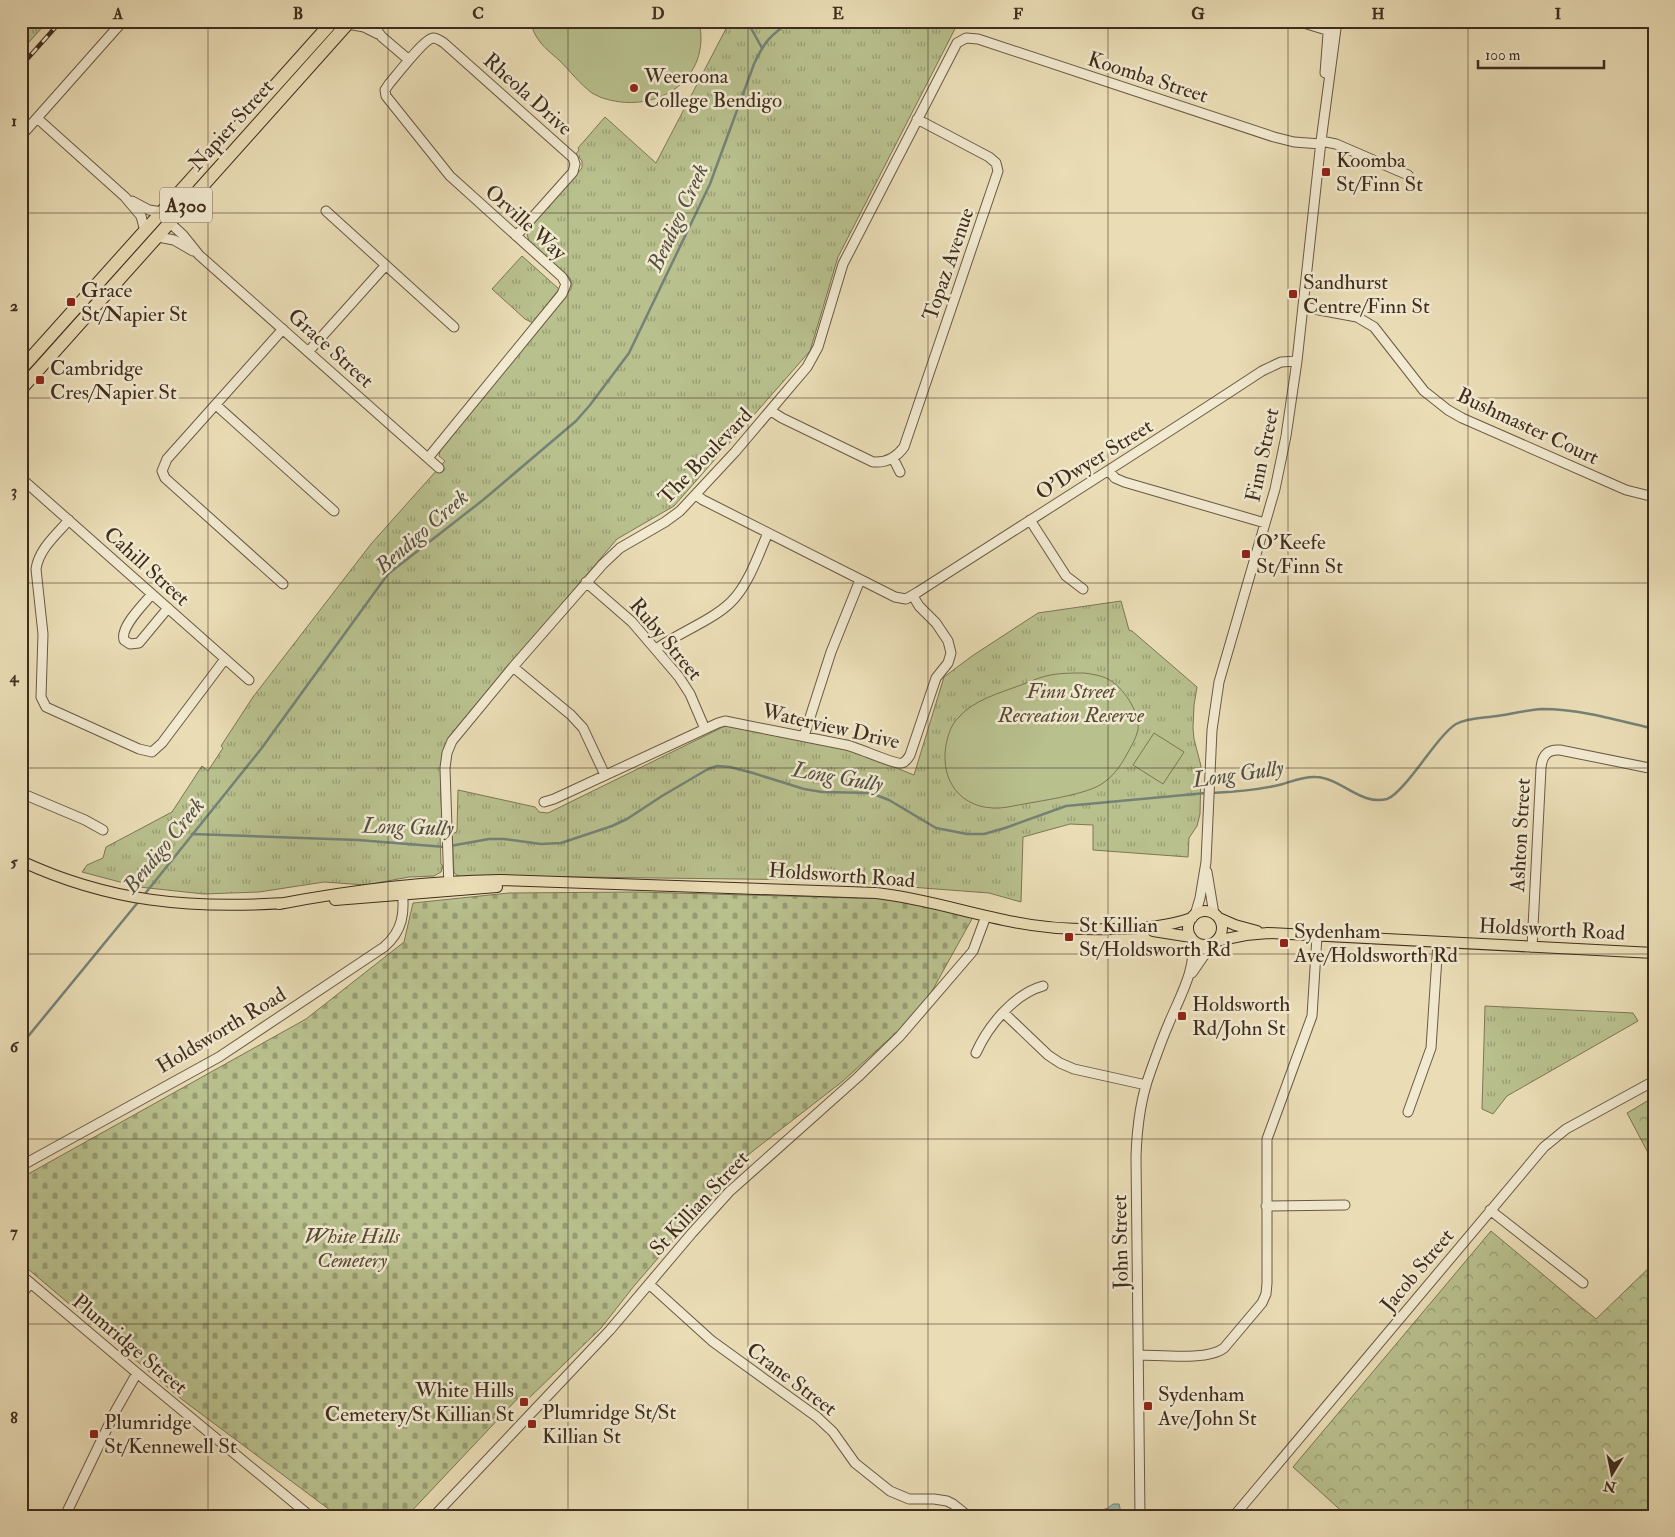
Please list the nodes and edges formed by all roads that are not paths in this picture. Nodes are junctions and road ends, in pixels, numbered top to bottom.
1 (123, 21) edge
2 (333, 21) edge
3 (370, 21) edge
4 (1297, 21) edge
5 (1329, 21) edge
6 (1337, 21) edge
7 (349, 23) edge
8 (1332, 32) junction
9 (382, 37) junction
10 (966, 38) joint
11 (409, 60) junction
12 (38, 118) junction
13 (917, 119) junction
14 (21, 136) edge
15 (1321, 142) junction
16 (1408, 174) dead end
17 (125, 197) junction
18 (326, 210) dead end
19 (162, 212) junction
20 (170, 223) junction
21 (145, 231) junction
22 (516, 236) junction
23 (158, 237) junction
24 (199, 255) junction
25 (133, 264) junction
26 (386, 264) junction
27 (104, 277) junction
28 (1303, 307) junction
29 (73, 311) junction
30 (454, 326) dead end
31 (283, 329) junction
32 (308, 352) junction
33 (1297, 361) junction
34 (21, 369) edge
35 (21, 389) edge
36 (216, 405) junction
37 (771, 411) junction
38 (428, 458) junction
39 (893, 458) junction
40 (439, 468) dead end
41 (1109, 471) junction
42 (900, 472) dead end
43 (21, 478) edge
44 (696, 495) junction
45 (1654, 497) edge
46 (334, 510) dead end
47 (69, 520) junction
48 (1030, 520) junction
49 (1264, 524) junction
50 (768, 533) junction
51 (860, 580) junction
52 (586, 582) junction
53 (283, 584) dead end
54 (1083, 590) dead end
55 (152, 594) junction
56 (913, 596) junction
57 (168, 608) junction
58 (656, 649) junction
59 (225, 659) junction
60 (513, 667) junction
61 (249, 680) dead end
62 (705, 729) junction
63 (804, 736) junction
64 (1654, 769) edge
65 (605, 775) junction
66 (21, 793) edge
67 (544, 802) dead end
68 (103, 830) dead end
69 (21, 861) edge
70 (1206, 862) junction
71 (448, 886) junction
72 (402, 890) junction
73 (986, 916) junction
74 (1193, 916) junction
75 (1216, 916) junction
76 (1132, 929) junction
77 (1268, 933) junction
78 (1317, 936) junction
79 (1192, 938) junction
80 (1214, 942) junction
81 (1438, 942) junction
82 (1532, 946) junction
83 (1654, 953) edge
84 (1189, 977) junction
85 (1042, 986) dead end
86 (1004, 1013) junction
87 (976, 1052) dead end
88 (1654, 1080) edge
89 (1146, 1085) junction
90 (1408, 1112) dead end
91 (21, 1166) edge
92 (1346, 1205) dead end
93 (1266, 1206) junction
94 (1490, 1210) junction
95 (21, 1275) edge
96 (31, 1283) junction
97 (1583, 1283) dead end
98 (649, 1284) junction
99 (21, 1294) edge
100 (1138, 1355) junction
101 (137, 1374) junction
102 (65, 1516) edge
103 (310, 1516) edge
104 (434, 1516) edge
105 (968, 1516) edge
106 (1140, 1516) edge
107 (1234, 1516) edge

1 - 12 street
2 - 19 highway, Napier Street / A300
3 - 9 street
4 - 8 street
5 - 8 street, Finn Street
6 - 8 street, Finn Street
7 - 9 street
7 - 20 highway, Napier Street / A300
8 - 15 street, Finn Street
9 - 11 street
10 - 13 street, The Boulevard
10 - 15 street, Koomba Street
11 - 22 street, Orville Way
11 - 22 street, Rheola Drive
12 - 14 street
12 - 17 street
13 - 37 street, The Boulevard
13 - 39 street, Topaz Avenue
15 - 16 street, Koomba Street
15 - 28 street, Finn Street
17 - 19 street
17 - 21 street
18 - 26 street
19 - 21 highway, Napier Street / A300
20 - 23 highway, Napier Street / A300
20 - 24 street, Grace Street
20 - 27 highway
21 - 27 highway, Napier Street / A300
22 - 38 street, Orville Way
23 - 24 street, Grace Street
23 - 25 highway, Napier Street / A300
24 - 31 street, Grace Street
25 - 29 highway
25 - 35 highway, Napier Street / A300
26 - 30 street
26 - 32 street
27 - 29 highway, Napier Street / A300
28 - 33 street, Finn Street
28 - 45 street, Bushmaster Court
29 - 34 highway, Napier Street / A300
31 - 32 street, Grace Street
31 - 36 street
32 - 38 street, Grace Street
33 - 41 street, O'Dwyer Street
33 - 49 street, Finn Street
36 - 46 street
36 - 53 street
37 - 39 street
37 - 44 street, The Boulevard
38 - 40 street, Grace Street
39 - 42 street
41 - 48 street, O'Dwyer Street
41 - 49 street
43 - 47 street, Cahill Street
44 - 50 street
44 - 52 street, The Boulevard
47 - 55 street, Cahill Street
47 - 59 street
48 - 54 street
48 - 56 street, O'Dwyer Street
49 - 70 street, Finn Street
50 - 51 street
50 - 58 street
51 - 56 street
51 - 63 street
52 - 58 street, Ruby Street
52 - 60 street, The Boulevard
55 - 57 street, Cahill Street
55 - 57 street
56 - 63 street, Waterview Drive
57 - 59 street, Cahill Street
58 - 62 street, Ruby Street
59 - 61 street, Cahill Street
60 - 65 street
60 - 71 street, The Boulevard
62 - 63 street, Waterview Drive
62 - 65 street, Waterview Drive
64 - 82 street, Ashton Street
65 - 67 street, Waterview Drive
66 - 68 street
69 - 72 main road, Holdsworth Road
70 - 74 street, Finn Street
70 - 75 street, Finn Street
71 - 72 main road, Holdsworth Road
71 - 73 main road, Holdsworth Road
72 - 91 street, Holdsworth Road
73 - 76 main road, Holdsworth Road
73 - 98 street, St Killian Street
74 - 75 main road
74 - 76 main road, Holdsworth Road
74 - 79 main road
75 - 77 main road, Holdsworth Road
75 - 80 main road
76 - 79 main road, Holdsworth Road
77 - 78 main road, Holdsworth Road
77 - 80 main road, Holdsworth Road
78 - 81 main road, Holdsworth Road
78 - 93 street
79 - 80 main road
79 - 84 street, John Street
80 - 84 street, John Street
81 - 82 main road, Holdsworth Road
81 - 90 street
82 - 83 main road, Holdsworth Road
84 - 89 street, John Street
85 - 86 street
86 - 87 street
86 - 89 street
88 - 94 street, Jacob Street
89 - 100 street, John Street
92 - 93 street
93 - 100 street
94 - 97 street
94 - 107 street, Jacob Street
95 - 96 street, Plumridge Street
96 - 99 street
96 - 101 street, Plumridge Street
98 - 104 street, St Killian Street
98 - 105 street, Crane Street
100 - 106 street, John Street
101 - 102 street
101 - 103 street, Plumridge Street

